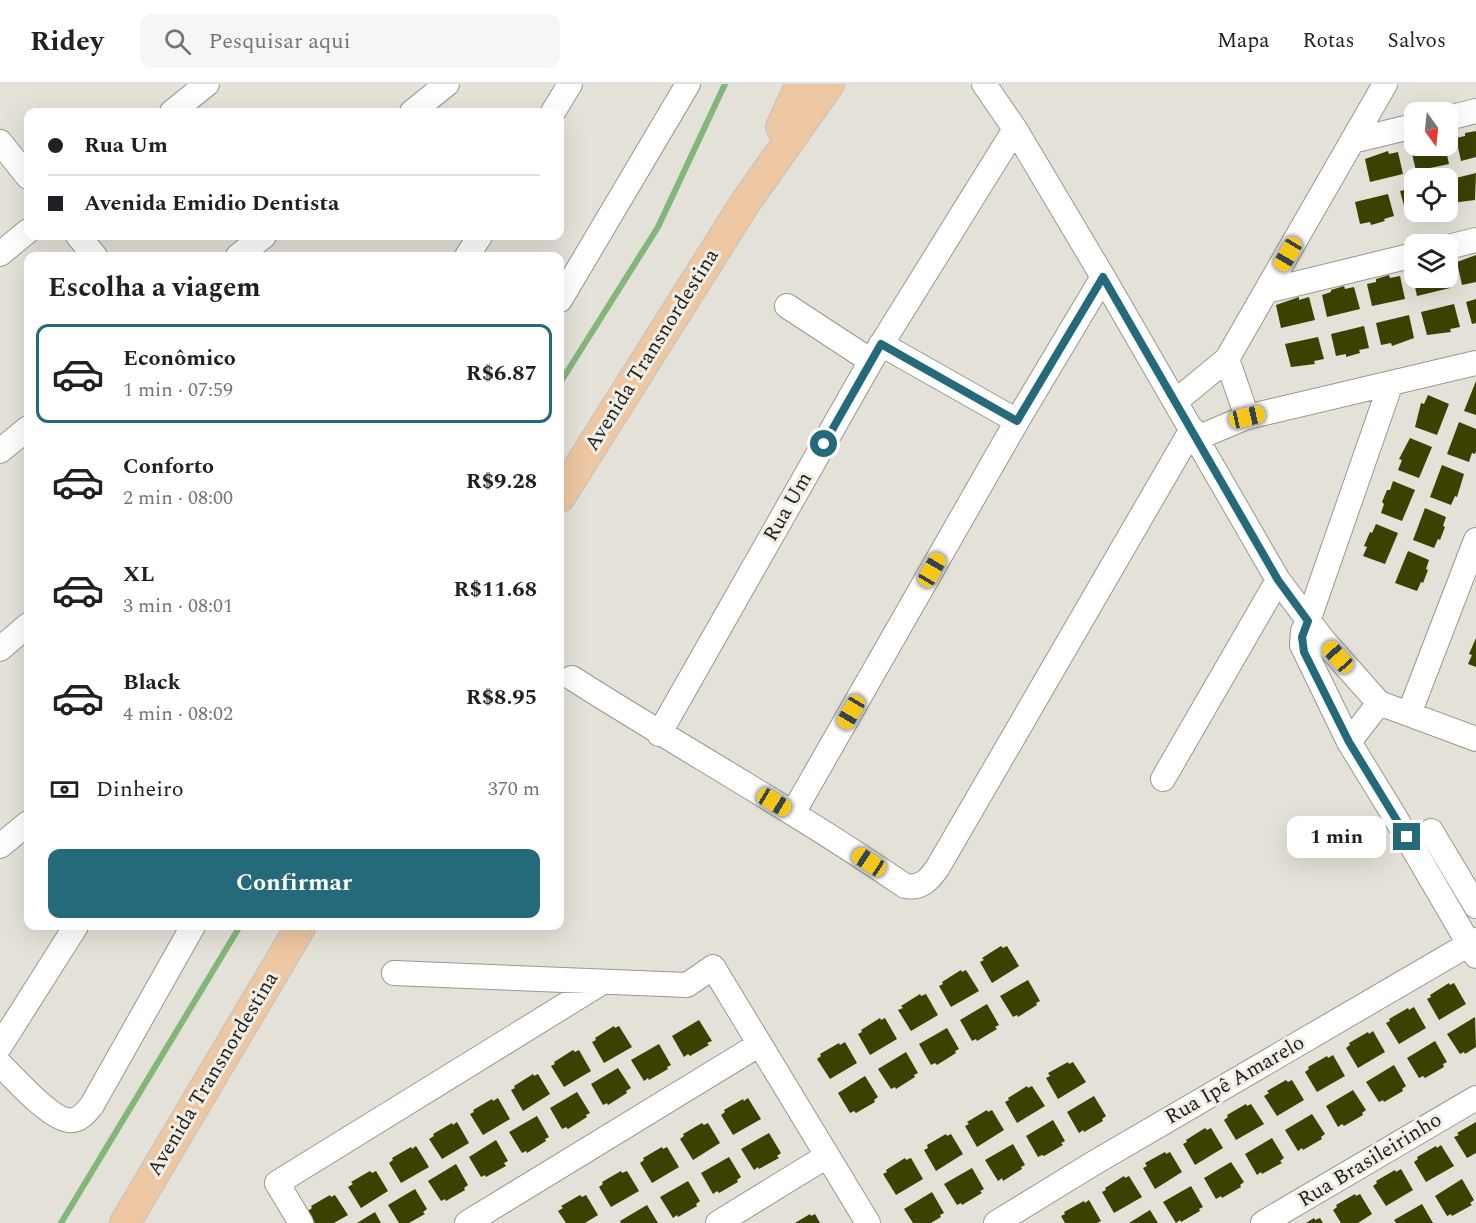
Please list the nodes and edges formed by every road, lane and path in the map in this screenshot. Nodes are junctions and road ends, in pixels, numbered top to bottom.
1 (207, 84) edge
2 (447, 84) edge
3 (570, 84) edge
4 (688, 84) edge
5 (801, 84) edge
6 (829, 84) edge
7 (1385, 84) edge
8 (990, 91) edge
9 (177, 108) edge
10 (417, 108) edge
11 (556, 108) edge
12 (1476, 111) edge
13 (1458, 116) edge
14 (1404, 128) edge
15 (1015, 129) junction
16 (1352, 141) junction
17 (0, 142) edge
18 (24, 172) edge
19 (745, 203) junction
20 (24, 234) edge
21 (81, 240) edge
22 (259, 240) edge
23 (1476, 240) edge
24 (1458, 244) edge
25 (92, 252) edge
26 (243, 252) edge
27 (0, 254) edge
28 (1404, 257) edge
29 (1103, 277) junction
30 (1266, 291) junction
31 (564, 293) edge
32 (788, 306) dead end
33 (876, 352) junction
34 (1227, 359) junction
35 (1476, 363) edge
36 (1391, 383) junction
37 (1175, 402) junction
38 (1247, 417) junction
39 (1017, 421) junction
40 (24, 431) edge
41 (1195, 433) junction
42 (0, 451) edge
43 (564, 491) edge
44 (1476, 540) edge
45 (1278, 580) junction
46 (1308, 621) junction
47 (24, 628) edge
48 (0, 649) edge
49 (572, 678) dead end
50 (1379, 703) junction
51 (1409, 714) junction
52 (659, 734) junction
53 (1476, 739) edge
54 (1349, 742) junction
55 (1163, 779) dead end
56 (793, 813) junction
57 (24, 826) edge
58 (1431, 831) dead end
59 (0, 846) edge
60 (1476, 906) edge
61 (73, 930) edge
62 (191, 930) edge
63 (299, 930) edge
64 (1474, 947) edge
65 (394, 973) dead end
66 (601, 983) junction
67 (760, 1044) junction
68 (0, 1046) edge
69 (0, 1064) edge
70 (1476, 1098) edge
71 (827, 1156) junction
72 (125, 1223) edge
73 (301, 1223) edge
74 (467, 1223) edge
75 (718, 1223) edge
76 (868, 1223) edge
77 (996, 1223) edge
78 (1263, 1223) edge

1 - 9 street
2 - 10 street
3 - 11 street
4 - 31 street
5 - 19 main road, Avenida Transnordestina
6 - 19 main road, Avenida Transnordestina
7 - 16 street
8 - 15 street
12 - 13 street
14 - 16 street
15 - 29 street
15 - 33 street, Rua Um
16 - 30 street
17 - 18 street
19 - 43 main road, Avenida Transnordestina
20 - 27 street
21 - 25 street
22 - 26 street
23 - 24 street
28 - 30 street
29 - 37 street
29 - 39 street
30 - 34 street
32 - 33 street
33 - 39 street
33 - 52 street, Rua Um
34 - 37 street
34 - 38 street
35 - 36 street
36 - 38 street
36 - 46 street
37 - 41 street
38 - 41 street
39 - 56 street
40 - 42 street
41 - 45 street
41 - 56 street
44 - 51 street
45 - 46 street
45 - 55 street
46 - 50 street
46 - 54 street
47 - 48 street
49 - 52 street
50 - 51 street
50 - 54 street
51 - 53 street
52 - 56 street
54 - 64 street
57 - 59 street
58 - 60 street
61 - 68 street
62 - 69 street
63 - 72 main road, Avenida Transnordestina
64 - 77 street, Rua Ipê Amarelo
65 - 66 street
66 - 67 street
66 - 73 street
67 - 71 street
67 - 74 street
70 - 78 street, Rua Brasileirinho
71 - 75 street
71 - 76 street

